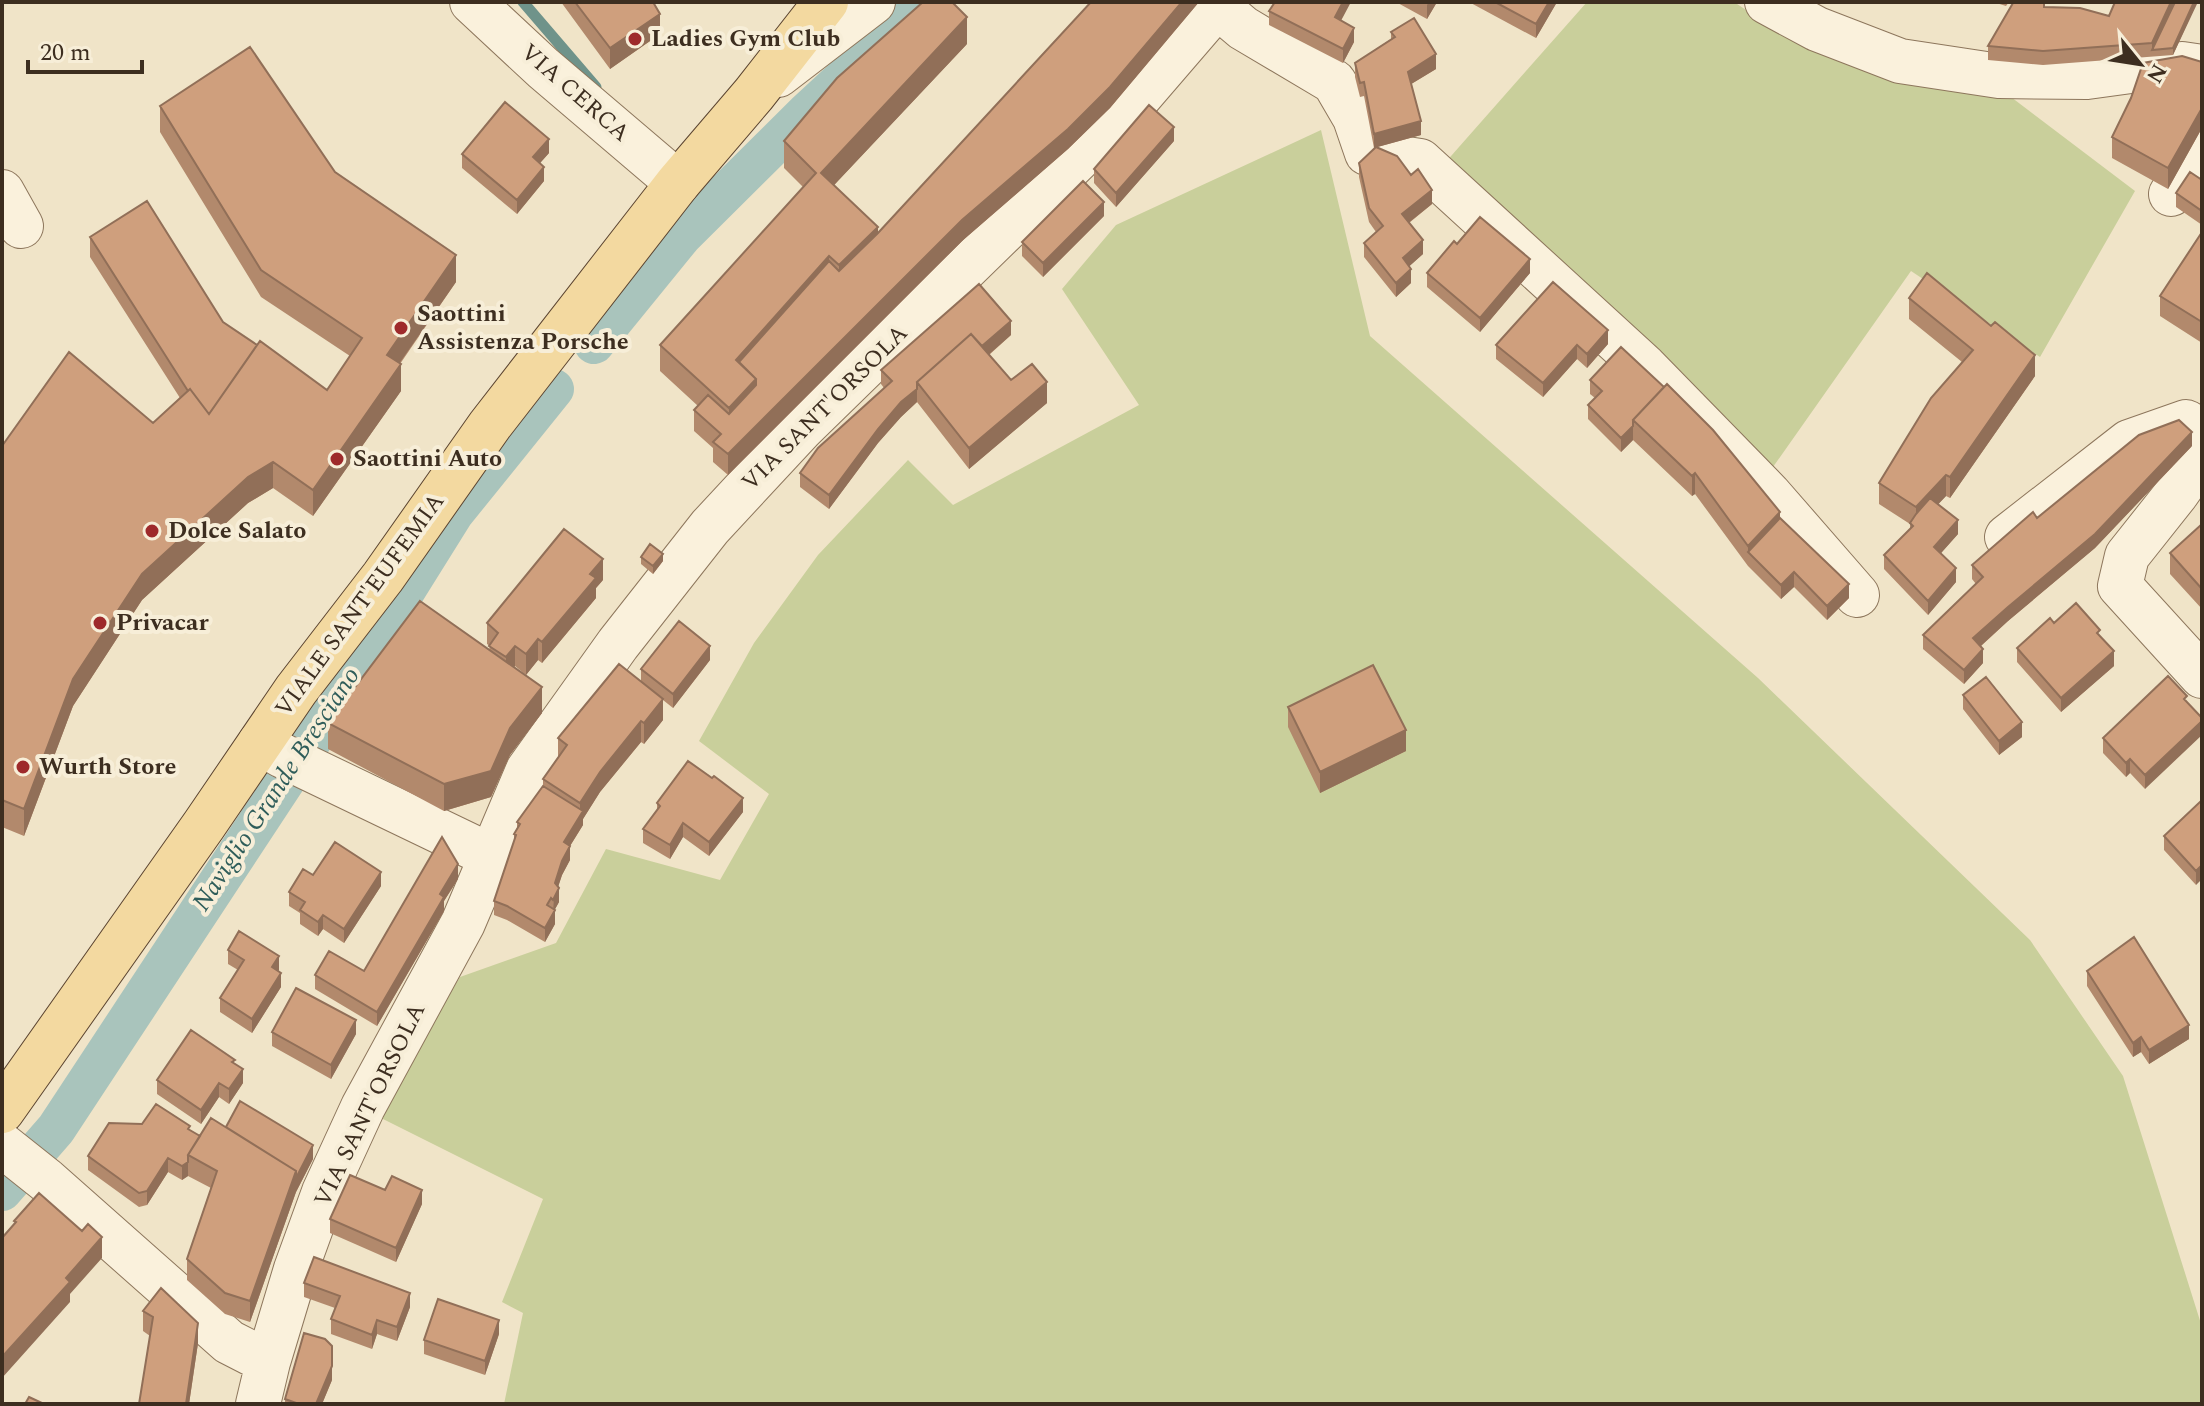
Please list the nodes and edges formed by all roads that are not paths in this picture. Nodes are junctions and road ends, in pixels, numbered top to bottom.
1 (472, 2) edge
2 (826, 2) edge
3 (873, 2) edge
4 (1767, 2) edge
5 (1219, 4) edge
6 (2202, 67) edge
7 (754, 94) junction
8 (2202, 148) edge
9 (678, 183) junction
10 (2171, 194) edge
11 (2202, 431) edge
12 (2202, 457) edge
13 (2007, 537) edge
14 (1857, 595) dead end
15 (2202, 676) edge
16 (287, 757) junction
17 (491, 856) junction
18 (3, 1134) edge
19 (268, 1362) junction
20 (258, 1404) edge

1 - 9 street, VIA CERCA
2 - 7 main road, VIALE SANT'EUFEMIA
3 - 7 street
4 - 6 street
5 - 14 street
5 - 17 street, VIA SANT'ORSOLA
7 - 9 main road, VIALE SANT'EUFEMIA
8 - 10 street
9 - 16 main road, VIALE SANT'EUFEMIA
11 - 13 street
12 - 15 street
16 - 17 street
16 - 18 main road, VIALE SANT'EUFEMIA
17 - 19 street, VIA SANT'ORSOLA
18 - 19 street
19 - 20 street, VIA SANT'ORSOLA

